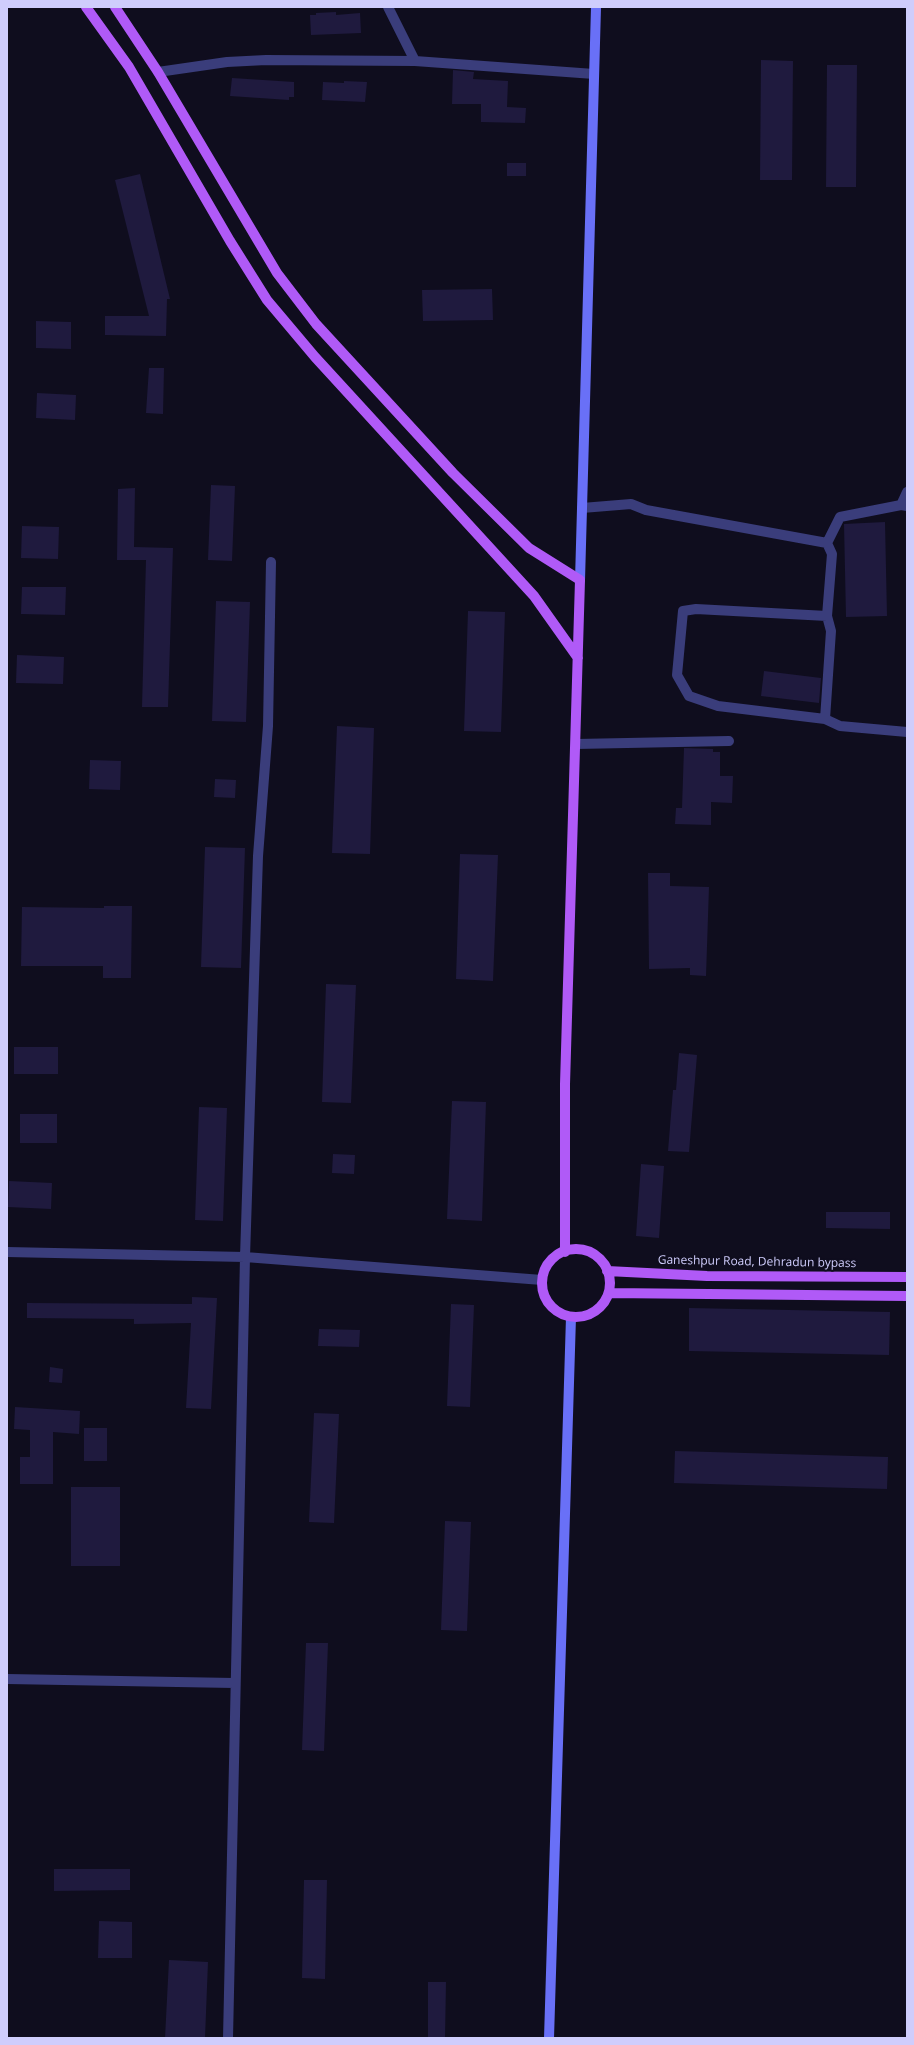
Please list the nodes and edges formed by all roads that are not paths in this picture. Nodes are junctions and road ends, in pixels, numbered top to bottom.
1 (86, 7) edge
2 (115, 7) edge
3 (388, 7) edge
4 (596, 7) edge
5 (415, 62) junction
6 (158, 72) junction
7 (594, 74) junction
8 (907, 492) edge
9 (904, 506) edge
10 (582, 508) junction
11 (827, 543) junction
12 (271, 562) dead end
13 (580, 580) junction
14 (827, 616) junction
15 (578, 658) junction
16 (825, 719) junction
17 (907, 732) edge
18 (729, 741) dead end
19 (576, 744) junction
20 (7, 1252) edge
21 (565, 1252) junction
22 (245, 1257) junction
23 (608, 1271) junction
24 (907, 1277) edge
25 (542, 1280) junction
26 (609, 1293) junction
27 (907, 1296) edge
28 (571, 1317) junction
29 (7, 1679) edge
30 (234, 1682) junction
31 (228, 2038) edge
32 (549, 2038) edge

1 - 15 main road
2 - 6 main road
3 - 5 street
4 - 7 main road
5 - 6 street
5 - 7 street
6 - 13 main road
7 - 10 main road
8 - 9 street
9 - 11 street
10 - 11 street
10 - 13 main road
11 - 14 street
12 - 22 street
13 - 15 main road
14 - 16 street
14 - 16 street
15 - 19 main road
16 - 17 street
18 - 19 street
19 - 21 main road
20 - 22 street
21 - 23 main road
21 - 25 main road
22 - 25 street
22 - 30 street
23 - 24 main road, Ganeshpur Road, Dehradun bypass
23 - 26 main road
25 - 28 main road
26 - 27 main road
26 - 28 main road
28 - 32 main road
29 - 30 street
30 - 31 street

